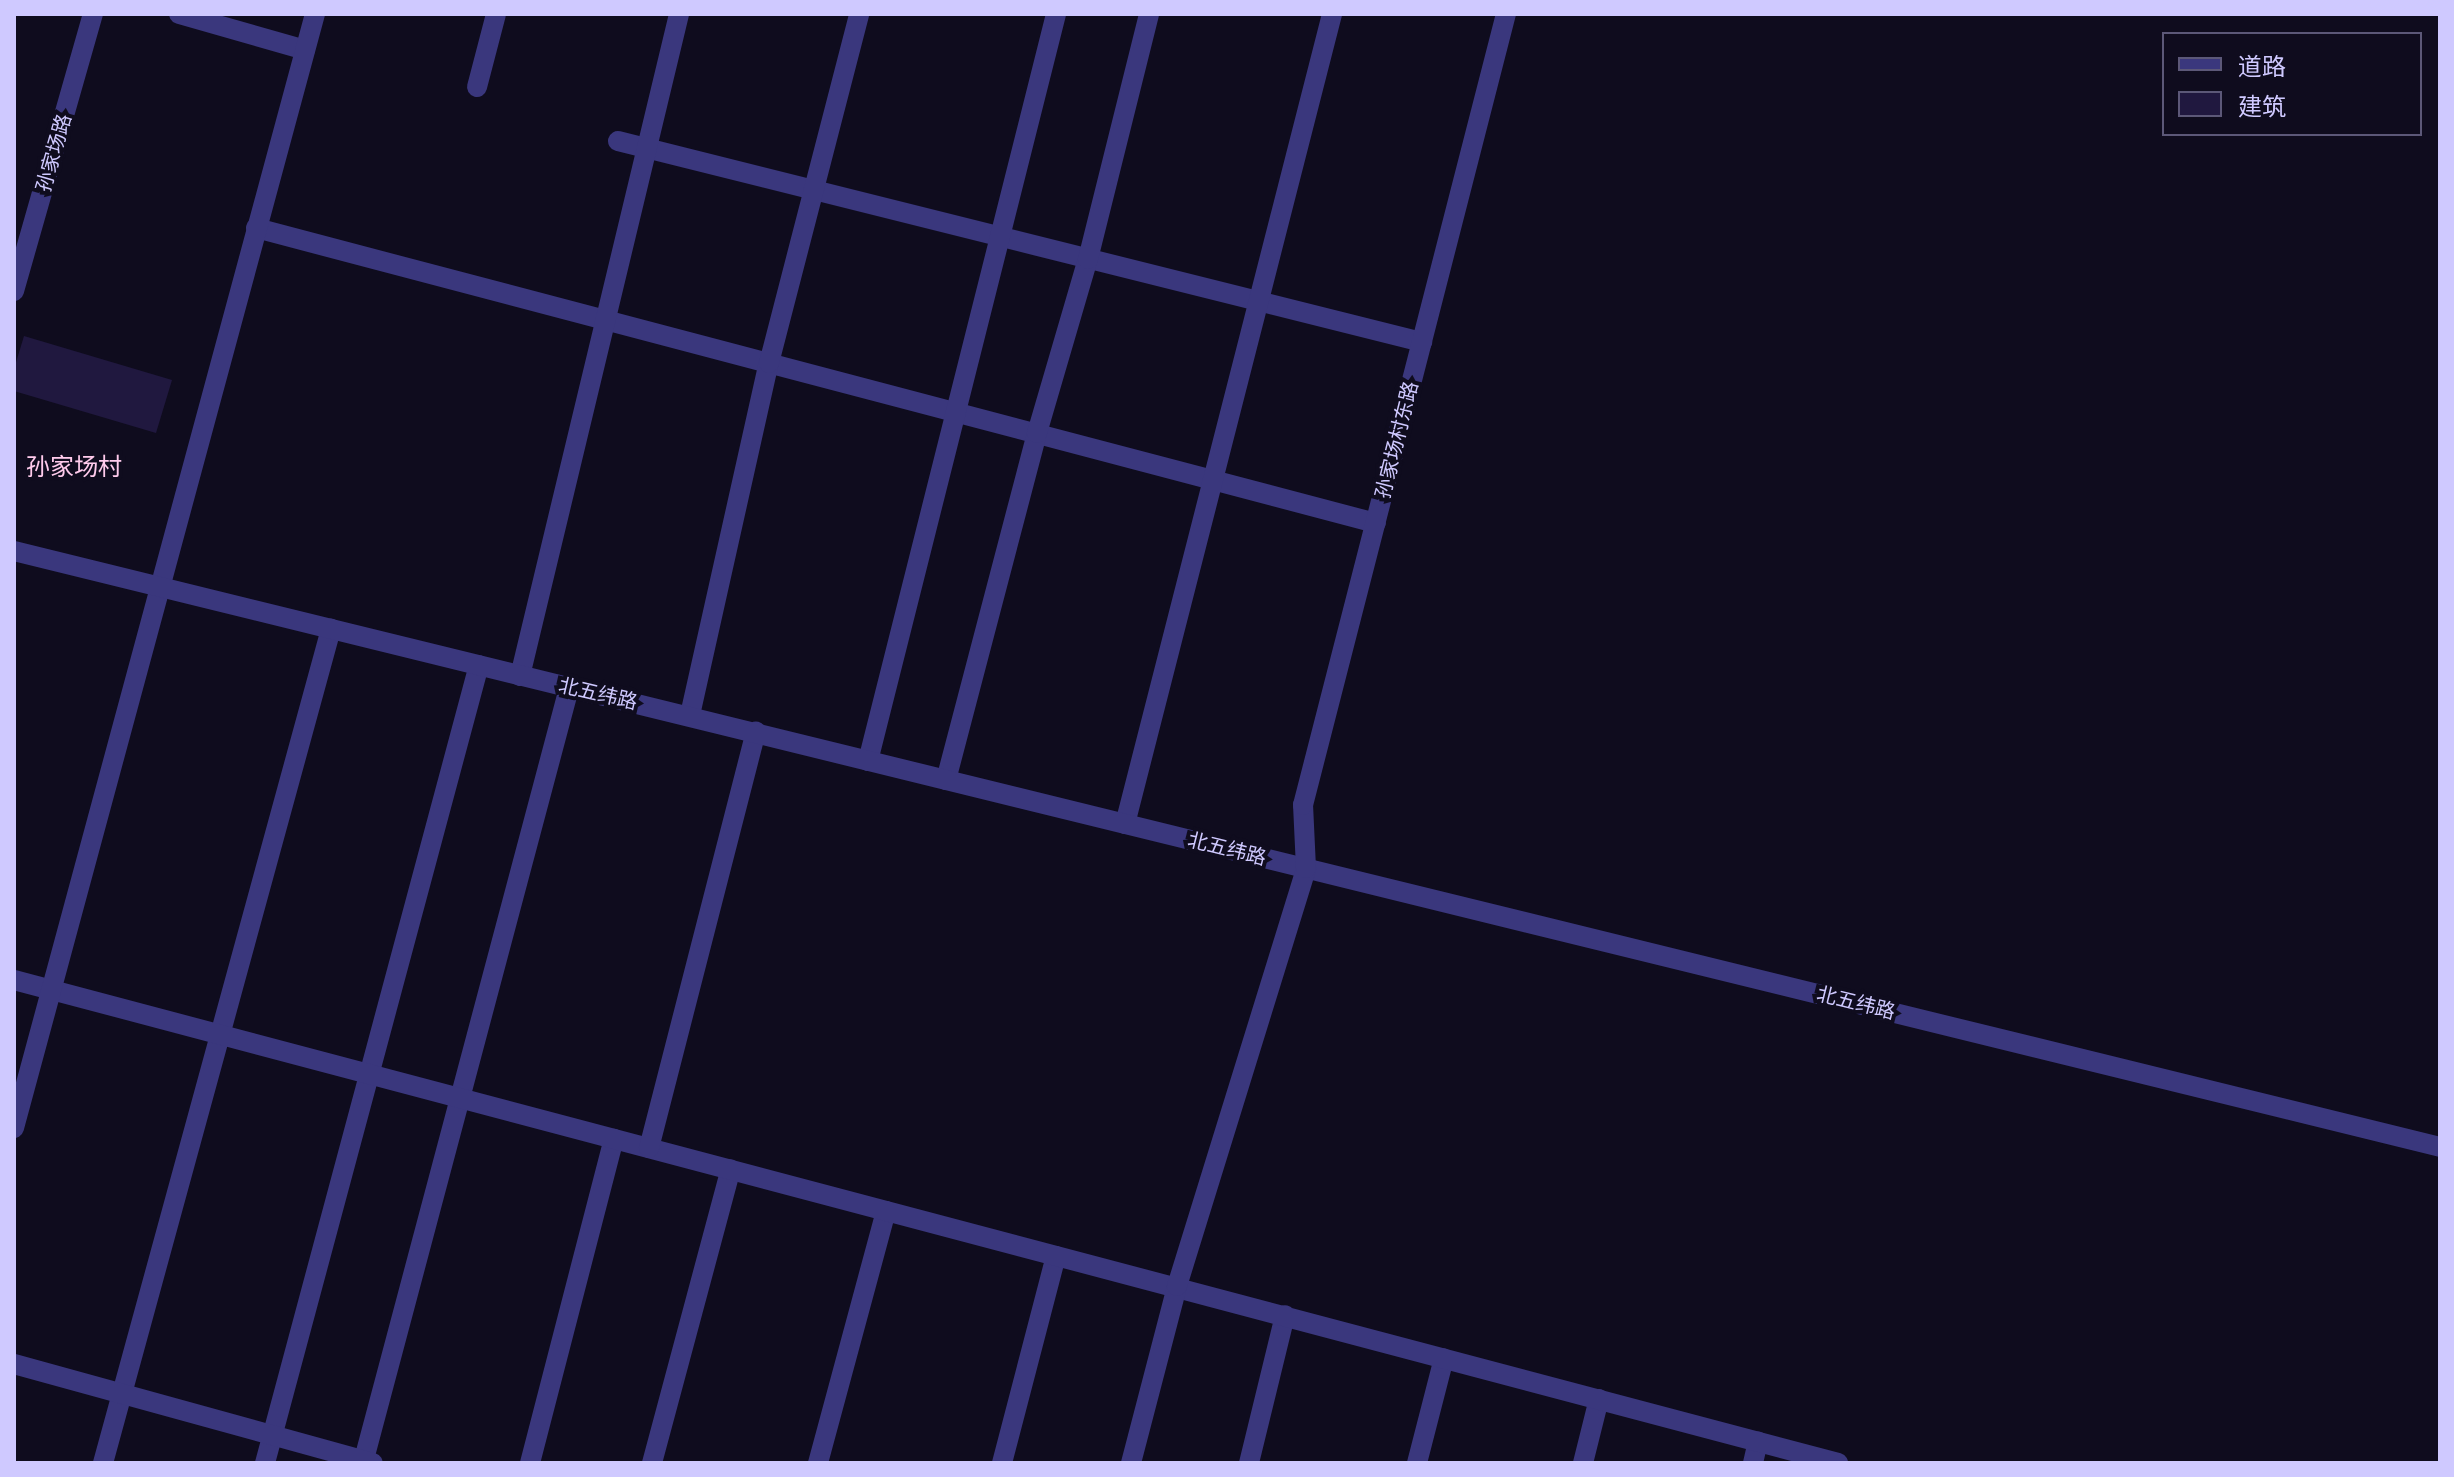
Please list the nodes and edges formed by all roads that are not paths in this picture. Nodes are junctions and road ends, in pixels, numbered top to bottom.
1 (93, 14) edge
2 (179, 14) edge
3 (315, 14) edge
4 (496, 14) edge
5 (679, 14) edge
6 (859, 14) edge
7 (1056, 14) edge
8 (1149, 14) edge
9 (1332, 14) edge
10 (1506, 14) edge
11 (305, 50) junction
12 (477, 87) dead end
13 (618, 141) dead end
14 (645, 147) junction
15 (814, 190) junction
16 (256, 228) junction
17 (1000, 236) junction
18 (1088, 259) junction
19 (14, 291) edge
20 (1258, 301) junction
21 (603, 319) junction
22 (1422, 342) junction
23 (769, 363) junction
24 (956, 412) junction
25 (1037, 433) junction
26 (1214, 480) junction
27 (1376, 523) junction
28 (14, 551) edge
29 (158, 587) junction
30 (331, 629) junction
31 (479, 665) junction
32 (520, 676) junction
33 (569, 688) junction
34 (690, 715) junction
35 (756, 732) junction
36 (868, 761) junction
37 (946, 780) junction
38 (1125, 824) junction
39 (1306, 868) junction
40 (14, 980) edge
41 (51, 989) junction
42 (221, 1034) junction
43 (370, 1074) junction
44 (460, 1098) junction
45 (14, 1128) edge
46 (614, 1139) junction
47 (2440, 1147) edge
48 (649, 1148) junction
49 (731, 1169) junction
50 (886, 1211) junction
51 (1056, 1256) junction
52 (1177, 1286) junction
53 (1285, 1315) junction
54 (1444, 1358) junction
55 (14, 1364) edge
56 (122, 1394) junction
57 (1599, 1399) junction
58 (273, 1435) junction
59 (1758, 1442) junction
60 (366, 1462) edge
61 (103, 1463) edge
62 (265, 1463) edge
63 (530, 1463) edge
64 (652, 1463) edge
65 (818, 1463) edge
66 (1002, 1463) edge
67 (1131, 1463) edge
68 (1249, 1463) edge
69 (1417, 1463) edge
70 (1583, 1463) edge
71 (1753, 1463) edge
72 (1838, 1463) edge

1 - 19 street, 孙家场路
2 - 11 street
3 - 11 street
4 - 12 street
5 - 14 street
6 - 15 street
7 - 17 street
8 - 18 street
9 - 20 street
10 - 22 street, 孙家场村东路
11 - 16 street
13 - 14 street
14 - 15 street
14 - 21 street
15 - 17 street
15 - 23 street
16 - 21 street
16 - 29 street
17 - 18 street
17 - 24 street
18 - 20 street
18 - 25 street
20 - 22 street
20 - 26 street
21 - 23 street
21 - 32 street
22 - 27 street, 孙家场村东路
23 - 24 street
23 - 34 street
24 - 25 street
24 - 36 street
25 - 26 street
25 - 37 street
26 - 27 street
26 - 38 street
27 - 39 street, 孙家场村东路
28 - 29 street, 北五纬路
29 - 30 street, 北五纬路
29 - 41 street
30 - 31 street, 北五纬路
30 - 42 street
31 - 32 street, 北五纬路
31 - 43 street
32 - 33 street, 北五纬路
33 - 34 street, 北五纬路
33 - 44 street
34 - 35 street, 北五纬路
35 - 36 street, 北五纬路
35 - 48 street
36 - 37 street, 北五纬路
37 - 38 street, 北五纬路
38 - 39 street, 北五纬路
39 - 47 street, 北五纬路
39 - 52 street, 孙家场村东路
40 - 41 street
41 - 42 street
41 - 45 street
42 - 43 street
42 - 56 street
43 - 44 street
43 - 58 street
44 - 46 street
44 - 60 street
46 - 48 street
46 - 63 street
48 - 49 street
49 - 50 street
49 - 64 street
50 - 51 street
50 - 65 street
51 - 52 street
51 - 66 street
52 - 53 street
52 - 67 street, 孙家场村东路
53 - 54 street
53 - 68 street
54 - 57 street
54 - 69 street
55 - 56 street
56 - 58 street
56 - 61 street
57 - 59 street
57 - 70 street
58 - 60 street
58 - 62 street
59 - 71 street
59 - 72 street

